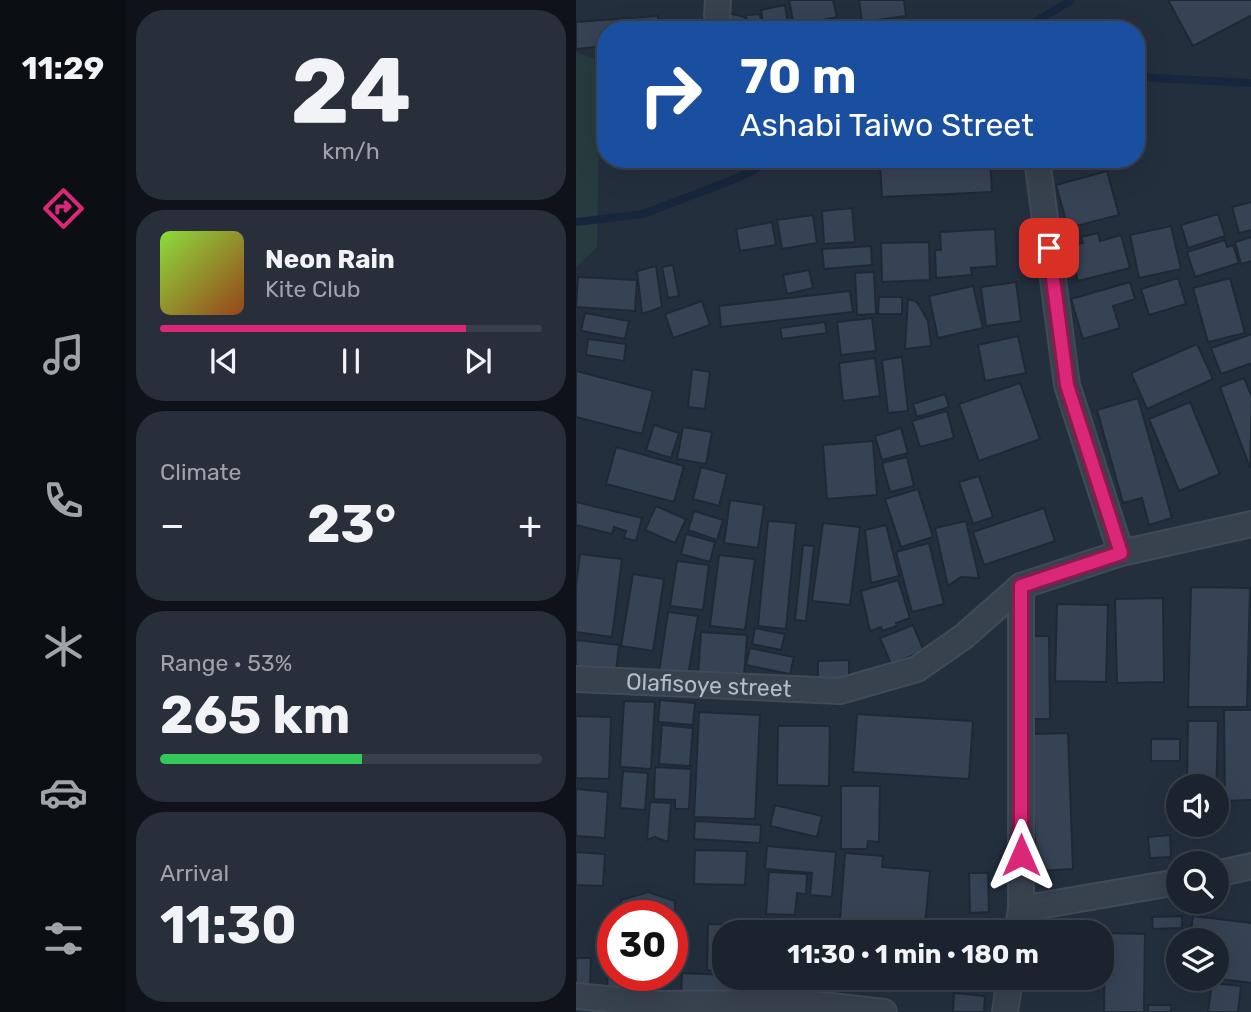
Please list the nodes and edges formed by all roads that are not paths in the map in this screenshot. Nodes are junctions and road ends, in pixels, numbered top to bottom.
1 (1038, 168) edge
2 (1251, 524) edge
3 (1121, 553) junction
4 (1021, 586) junction
5 (576, 679) edge
6 (1251, 866) edge
7 (1229, 871) edge
8 (1166, 885) edge
9 (1019, 920) edge
10 (1023, 920) edge
11 (1008, 990) edge
12 (576, 996) edge
13 (656, 1008) edge
14 (884, 1012) edge
15 (1005, 1012) edge

1 - 3 street
2 - 3 street
3 - 4 street
4 - 5 street, Olafisoye street
4 - 9 street
6 - 7 street
8 - 10 street
11 - 15 street
12 - 13 street
13 - 14 street

